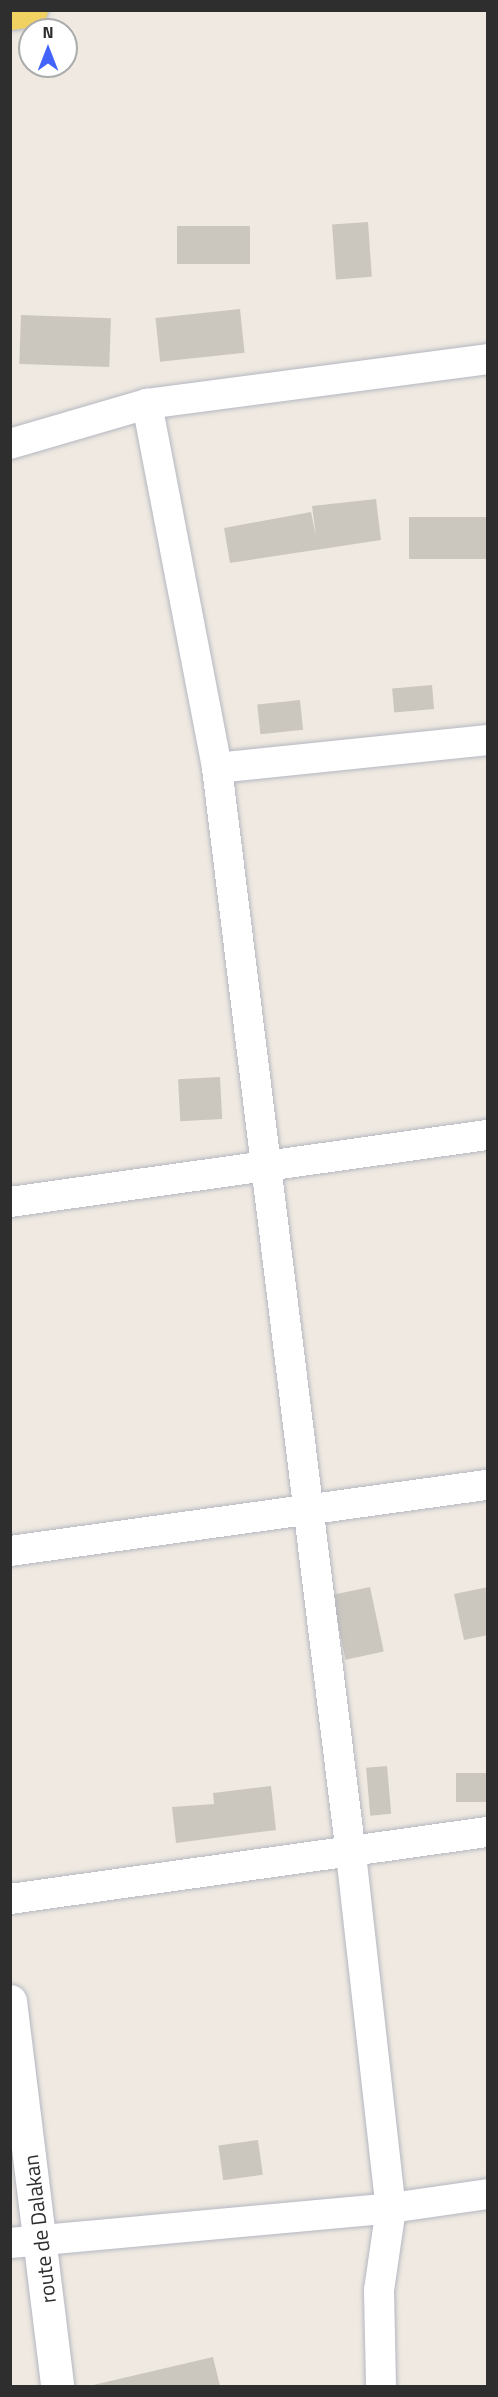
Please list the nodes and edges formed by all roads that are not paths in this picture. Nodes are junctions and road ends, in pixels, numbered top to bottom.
1 (32, 10) edge
2 (10, 13) edge
3 (488, 359) edge
4 (147, 404) junction
5 (10, 444) edge
6 (488, 740) edge
7 (217, 768) junction
8 (488, 1135) edge
9 (266, 1163) junction
10 (10, 1203) edge
11 (488, 1485) edge
12 (308, 1511) junction
13 (10, 1551) edge
14 (488, 1832) edge
15 (351, 1854) junction
16 (10, 1899) edge
17 (10, 2001) edge
18 (488, 2194) edge
19 (391, 2208) junction
20 (26, 2241) edge
21 (57, 2386) edge
22 (381, 2386) edge

1 - 2 main road
3 - 4 street
4 - 5 street
4 - 7 street
6 - 7 street
7 - 9 street
8 - 9 street
9 - 10 street
9 - 12 street
11 - 12 street
12 - 13 street
12 - 15 street
14 - 15 street
15 - 16 street
15 - 19 street
17 - 20 street, route de Dalakan
18 - 19 street
19 - 20 street
19 - 22 street
20 - 21 street, route de Dalakan

